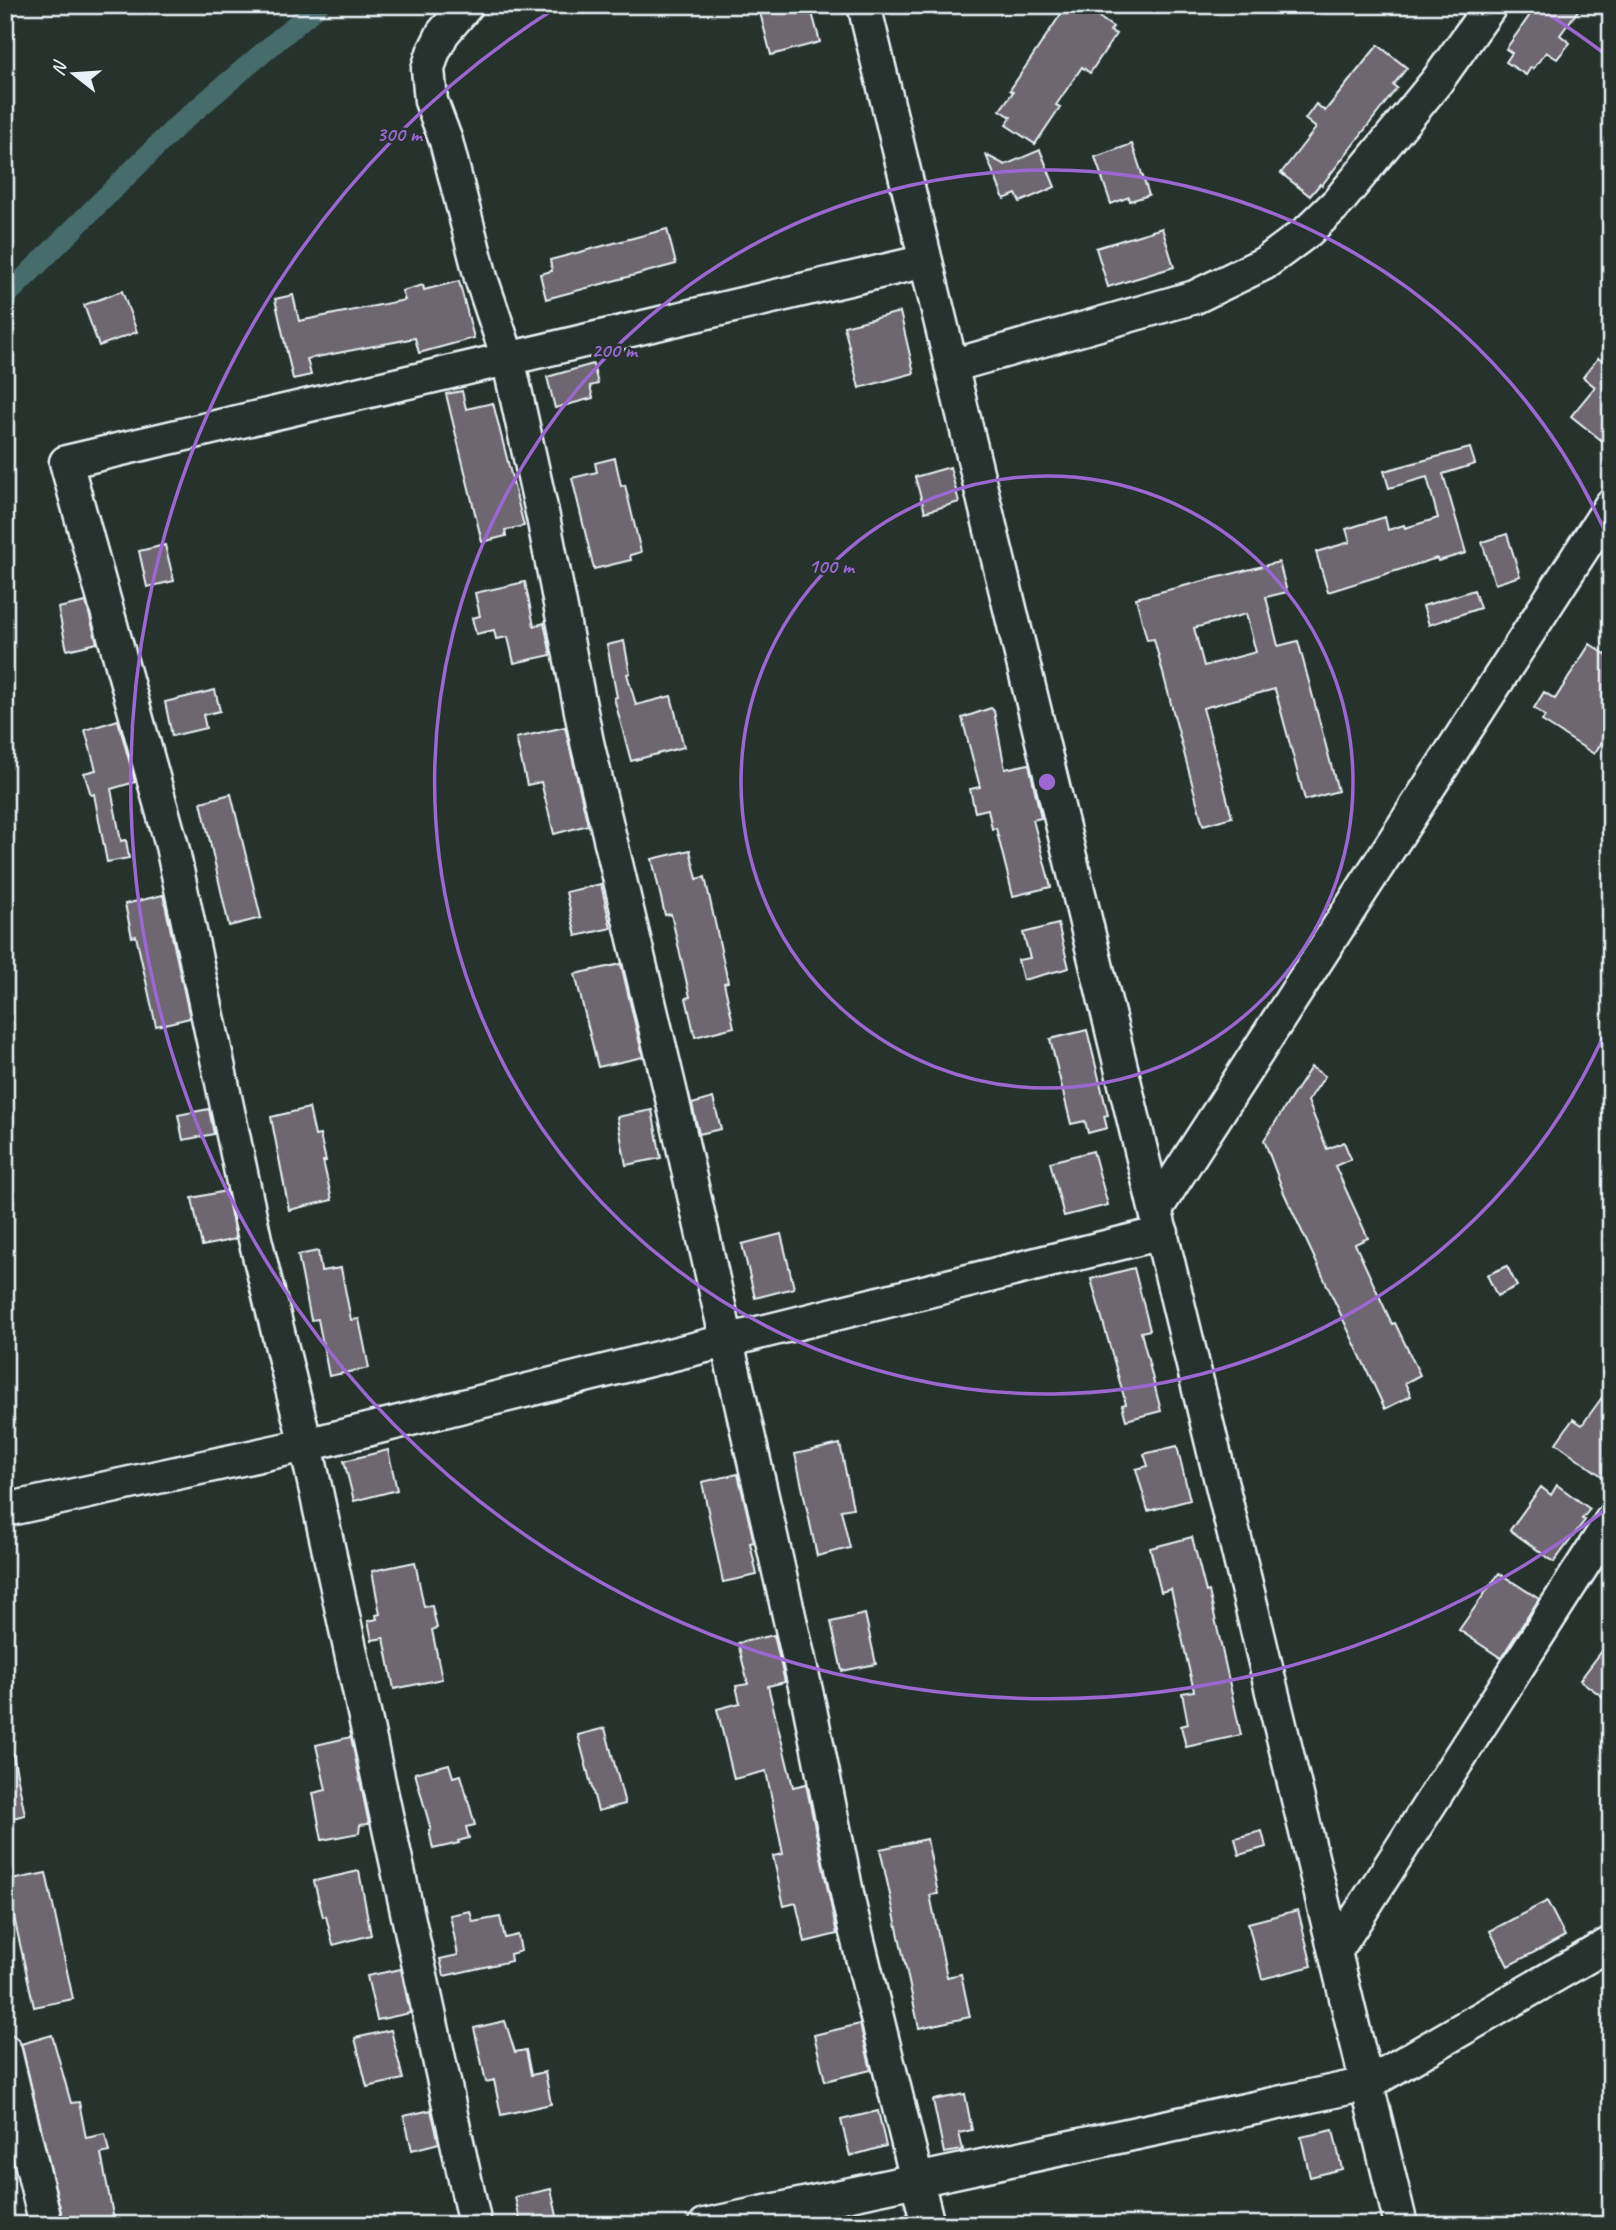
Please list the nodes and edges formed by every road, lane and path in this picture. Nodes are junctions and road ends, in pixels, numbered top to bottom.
1 (467, 5) edge
2 (864, 5) edge
3 (1491, 5) edge
4 (926, 261) junction
5 (508, 358) junction
6 (951, 366) junction
7 (1611, 505) edge
8 (1159, 1221) junction
9 (725, 1340) junction
10 (306, 1445) junction
11 (5, 1510) edge
12 (1611, 1521) edge
13 (1611, 1943) edge
14 (1335, 1952) junction
15 (5, 2051) edge
16 (1367, 2084) junction
17 (918, 2179) junction
18 (46, 2225) edge
19 (475, 2225) edge
20 (705, 2225) edge
21 (928, 2225) edge
22 (1401, 2225) edge

1 - 5 street
2 - 4 street
3 - 6 street
4 - 5 street
4 - 6 street
5 - 9 street
5 - 10 street
6 - 8 street
7 - 8 street
8 - 9 street
8 - 14 street
9 - 10 street
9 - 17 street
10 - 11 street
10 - 19 street
12 - 14 street
13 - 16 street
14 - 16 street
15 - 18 street
16 - 17 street
16 - 22 street
17 - 20 street
17 - 21 street

